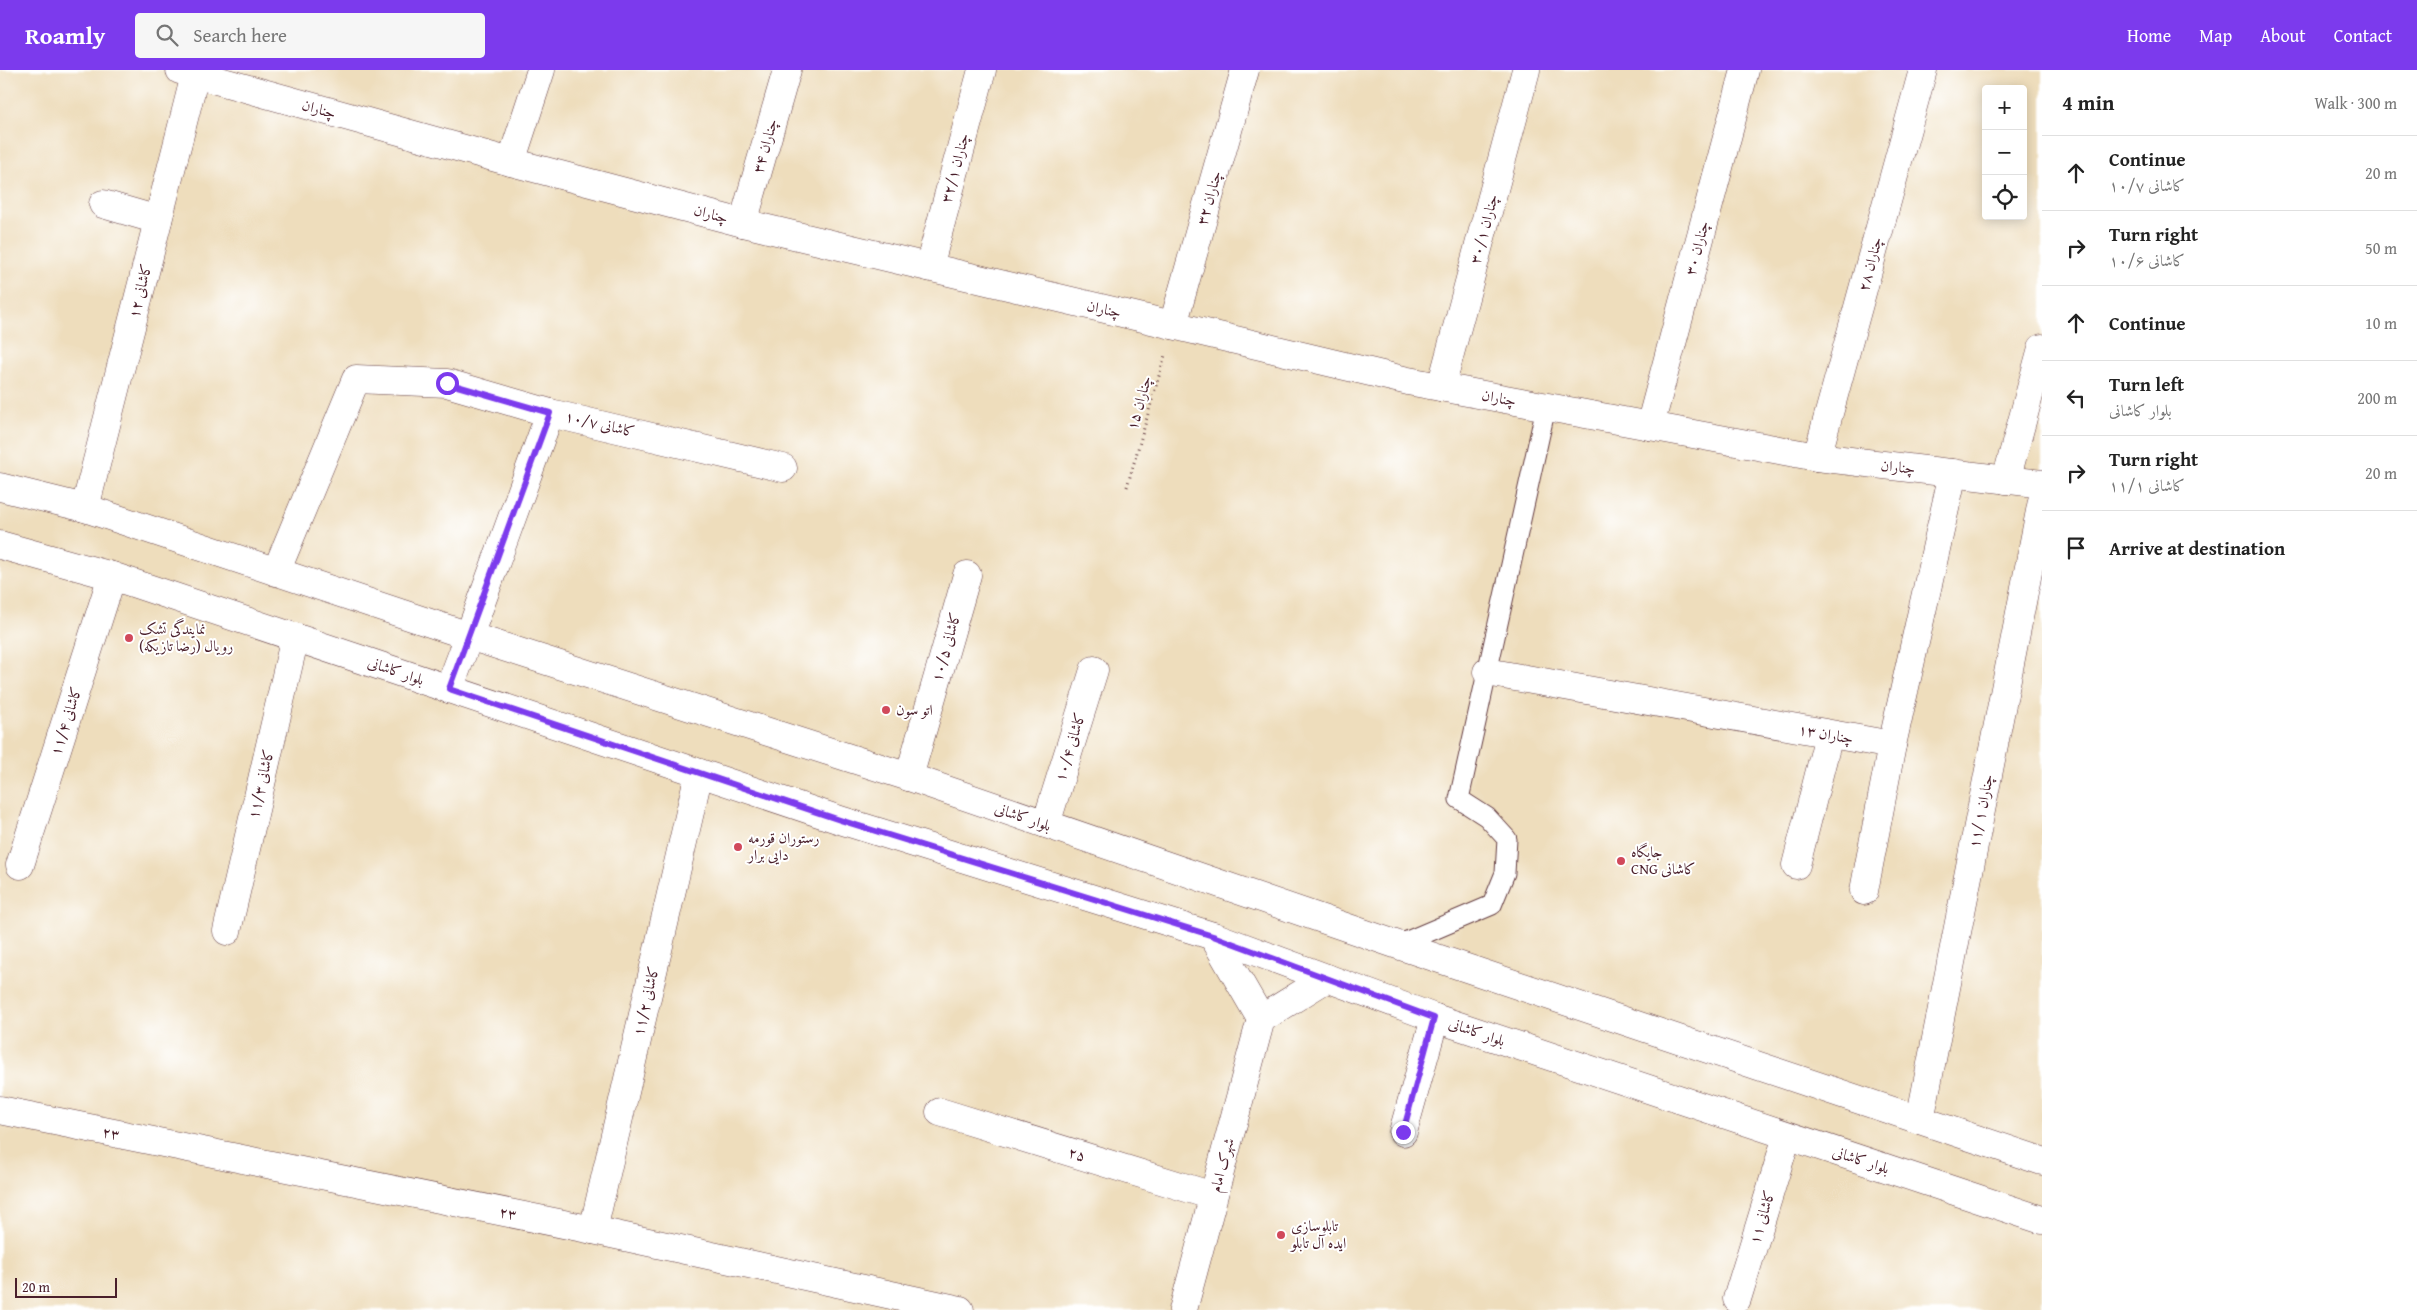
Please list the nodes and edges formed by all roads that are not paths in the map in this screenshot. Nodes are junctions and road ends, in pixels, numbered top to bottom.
1 (541, 70) edge
2 (787, 70) edge
3 (982, 70) edge
4 (1245, 70) edge
5 (1526, 70) edge
6 (1745, 70) edge
7 (1923, 70) edge
8 (188, 72) edge
9 (510, 162) junction
10 (103, 204) dead end
11 (158, 220) junction
12 (744, 223) junction
13 (929, 267) junction
14 (1173, 325) junction
15 (2042, 348) edge
16 (1441, 387) junction
17 (1546, 407) junction
18 (550, 413) junction
19 (1650, 426) junction
20 (1817, 457) junction
21 (783, 468) dead end
22 (1953, 473) junction
23 (2006, 480) junction
24 (2042, 484) edge
25 (0, 487) edge
26 (2042, 501) edge
27 (85, 508) junction
28 (0, 545) edge
29 (276, 572) junction
30 (967, 575) dead end
31 (112, 576) junction
32 (470, 636) junction
33 (295, 638) junction
34 (1094, 670) dead end
35 (1487, 672) junction
36 (449, 689) junction
37 (1829, 735) junction
38 (1892, 745) junction
39 (700, 773) junction
40 (909, 777) junction
41 (1046, 824) junction
42 (20, 865) dead end
43 (1796, 865) dead end
44 (1864, 891) dead end
45 (227, 931) dead end
46 (1213, 936) junction
47 (1398, 945) junction
48 (1327, 978) junction
49 (1434, 1018) junction
50 (1261, 1019) junction
51 (0, 1110) edge
52 (940, 1112) dead end
53 (1920, 1120) junction
54 (1403, 1132) dead end
55 (1787, 1136) junction
56 (2042, 1161) edge
57 (1214, 1196) junction
58 (2042, 1220) edge
59 (594, 1230) junction
60 (1737, 1298) dead end
61 (960, 1310) edge
62 (1183, 1310) edge

1 - 9 street
2 - 12 street, چناران ۳۴
3 - 13 street, چناران ۳۲/۱
4 - 14 street, چناران ۳۲
5 - 16 street, چناران ۳۰/۱
6 - 19 street, چناران ۳۰
7 - 20 street, چناران ۲۸
8 - 9 street, چناران
8 - 11 street, کاشانی ۱۲
9 - 12 street, چناران
10 - 11 street
11 - 27 street, کاشانی ۱۲
12 - 13 street, چناران
13 - 14 street, چناران
14 - 16 street, چناران
15 - 23 street
16 - 17 street, چناران
17 - 19 street, چناران
17 - 35 lane
18 - 21 street, ۱۰/۷ کاشانی
18 - 29 street, ۱۰/۷ کاشانی
18 - 32 street
19 - 20 street, چناران
20 - 22 street, چناران
22 - 23 street, چناران
22 - 38 street
23 - 24 street, چناران
25 - 27 street, بلوار کاشانی
26 - 53 street, چناران ۱ /۱۱
27 - 29 street, بلوار کاشانی
28 - 31 street, بلوار کاشانی
29 - 32 street, بلوار کاشانی
30 - 40 street, ۱۰/۵ کاشانی
31 - 33 street, بلوار کاشانی
31 - 42 street, ۱۱/۴ کاشانی
32 - 36 street
32 - 40 street, بلوار کاشانی
33 - 36 street, بلوار کاشانی
33 - 45 street, ۱۱/۳ کاشانی
34 - 41 street, ۱۰/۴ کاشانی
35 - 37 street, چناران ۱۳
35 - 47 lane
36 - 39 street, بلوار کاشانی
37 - 38 street, چناران ۱۳
37 - 43 street
38 - 44 street
39 - 46 street, بلوار کاشانی
39 - 59 street, ۱۱/۲ کاشانی
40 - 41 street, بلوار کاشانی
41 - 47 street, بلوار کاشانی
46 - 48 street, بلوار کاشانی
46 - 50 street
47 - 53 street, بلوار کاشانی
48 - 49 street, بلوار کاشانی
48 - 50 street
49 - 54 street
49 - 55 street, بلوار کاشانی
50 - 57 street, شهرک امام
51 - 59 street, ۲۳
52 - 57 street, ۲۵
53 - 56 street, بلوار کاشانی
55 - 58 street, بلوار کاشانی
55 - 60 street, ۱۱ کاشانی
57 - 62 street, شهرک امام
59 - 61 street, ۲۳

